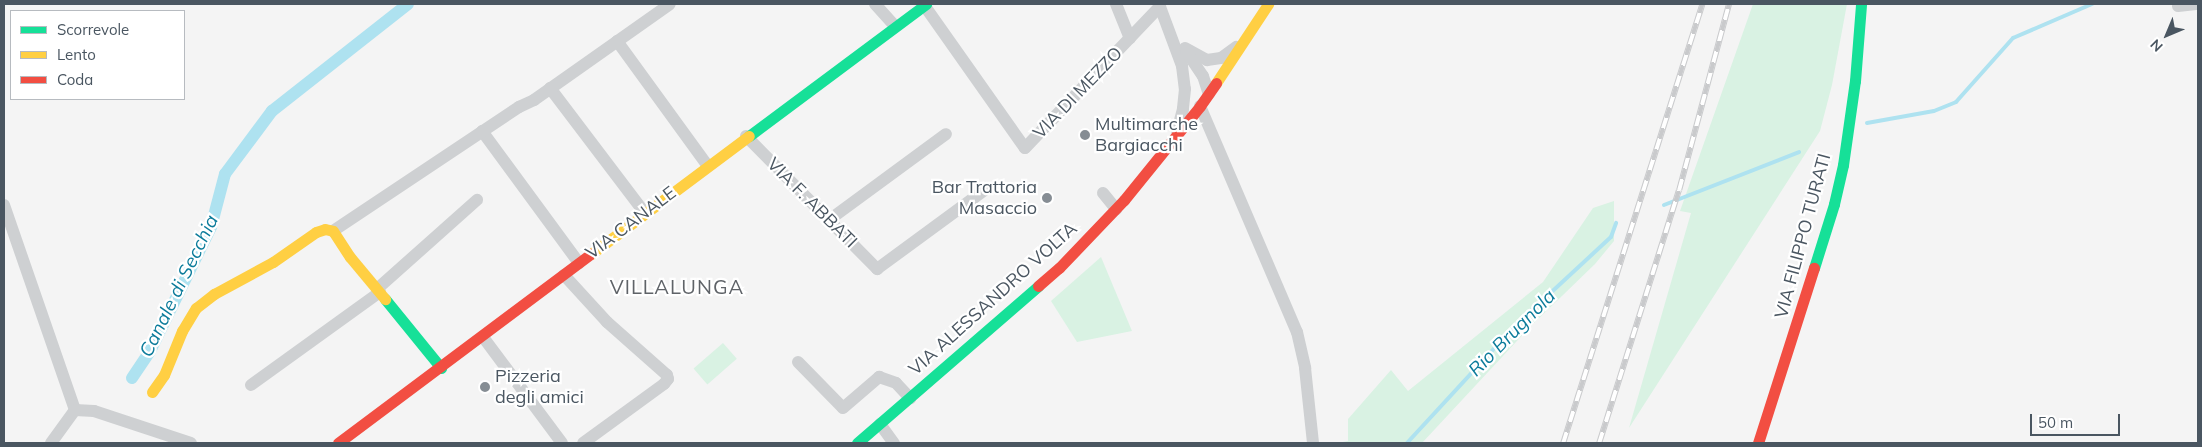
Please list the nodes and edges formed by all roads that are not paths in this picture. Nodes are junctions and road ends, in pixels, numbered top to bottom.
1 (670, 4) edge
2 (876, 4) edge
3 (925, 4) edge
4 (1116, 4) edge
5 (1268, 4) edge
6 (1860, 4) edge
7 (2196, 4) edge
8 (1160, 5) edge
9 (2178, 6) dead end
10 (1259, 20) junction
11 (895, 26) junction
12 (1173, 36) junction
13 (1130, 38) junction
14 (617, 41) junction
15 (1184, 48) junction
16 (1182, 66) junction
17 (550, 88) junction
18 (1209, 94) junction
19 (1200, 106) junction
20 (482, 131) junction
21 (946, 134) dead end
22 (746, 136) junction
23 (1174, 139) junction
24 (707, 165) junction
25 (986, 189) dead end
26 (1103, 193) dead end
27 (477, 200) dead end
28 (4, 205) edge
29 (1116, 208) junction
30 (644, 212) junction
31 (829, 220) junction
32 (333, 231) junction
33 (579, 262) junction
34 (564, 276) junction
35 (379, 291) junction
36 (483, 337) junction
37 (798, 362) dead end
38 (441, 368) junction
39 (251, 385) dead end
40 (152, 392) dead end
41 (910, 398) junction
42 (75, 410) junction
43 (880, 424) junction
44 (51, 443) edge
45 (191, 443) edge
46 (338, 443) edge
47 (562, 443) edge
48 (584, 443) edge
49 (857, 443) edge
50 (894, 443) edge
51 (1313, 443) edge
52 (1758, 443) edge

1 - 14 street
2 - 11 street
3 - 11 street, VIA CANALE
3 - 13 street, VIA DI MEZZO
4 - 13 street, VIA DI MEZZO
5 - 10 street, VIA ALESSANDRO VOLTA
6 - 52 street, VIA FILIPPO TURATI
7 - 9 street
8 - 12 street
8 - 13 street, VIA DI MEZZO
10 - 15 street
10 - 18 street, VIA ALESSANDRO VOLTA
11 - 22 street, VIA CANALE
12 - 15 street
12 - 16 street
14 - 17 street
14 - 24 street
15 - 18 street
16 - 18 street
16 - 23 street
17 - 20 street
17 - 30 street
18 - 19 street, VIA ALESSANDRO VOLTA
19 - 23 street, VIA ALESSANDRO VOLTA
19 - 51 street
20 - 32 street
20 - 33 street
21 - 31 street
22 - 24 street, VIA CANALE
22 - 31 street, VIA F. ABBATI
23 - 29 street, VIA ALESSANDRO VOLTA
24 - 30 street, VIA CANALE
25 - 31 street, VIA F. ABBATI
26 - 29 street
27 - 35 street
28 - 42 street
29 - 41 street, VIA ALESSANDRO VOLTA
30 - 33 street, VIA CANALE
32 - 35 street
32 - 40 street
33 - 34 street, VIA CANALE
34 - 36 street, VIA CANALE
34 - 48 street
35 - 38 street
35 - 39 street
36 - 38 street, VIA CANALE
36 - 47 street
37 - 41 street
38 - 46 street, VIA CANALE
41 - 43 street, VIA ALESSANDRO VOLTA
42 - 44 street
42 - 45 street
43 - 49 street, VIA ALESSANDRO VOLTA
43 - 50 street

